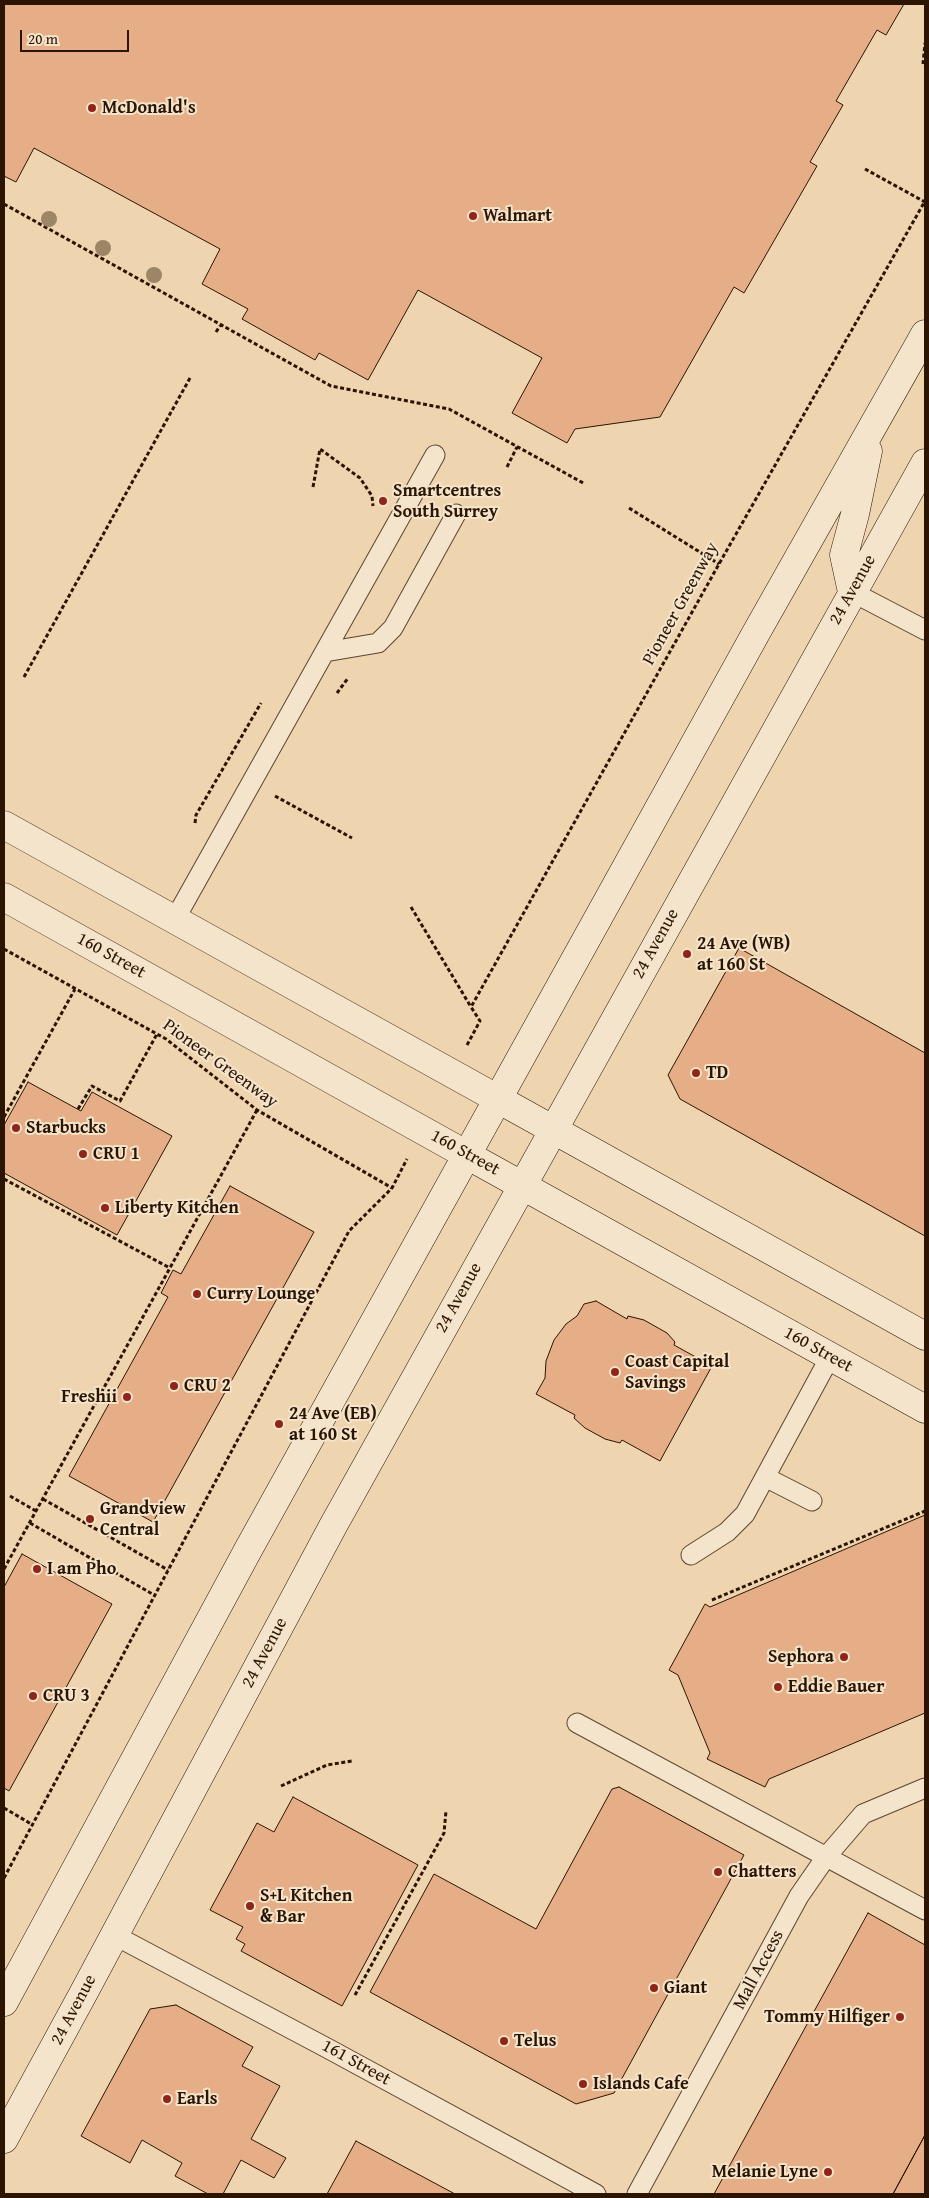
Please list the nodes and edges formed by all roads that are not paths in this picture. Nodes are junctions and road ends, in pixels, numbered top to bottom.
1 (925, 334) edge
2 (872, 428) junction
3 (435, 455) dead end
4 (925, 463) edge
5 (456, 514) dead end
6 (852, 592) junction
7 (925, 630) edge
8 (325, 652) junction
9 (4, 824) edge
10 (4, 897) edge
11 (175, 919) junction
12 (498, 1099) junction
13 (553, 1129) junction
14 (467, 1155) junction
15 (522, 1185) junction
16 (925, 1336) edge
17 (830, 1357) junction
18 (925, 1409) edge
19 (765, 1477) junction
20 (812, 1501) dead end
21 (691, 1555) dead end
22 (577, 1723) dead end
23 (925, 1788) edge
24 (826, 1857) junction
25 (925, 1910) edge
26 (114, 1935) junction
27 (4, 2002) edge
28 (4, 2139) edge
29 (596, 2194) edge
30 (638, 2194) edge

1 - 2 main road
2 - 6 main road
2 - 12 main road
3 - 8 lane
4 - 6 main road, 24 Avenue
5 - 8 lane
6 - 7 lane
6 - 13 main road, 24 Avenue
8 - 11 lane
9 - 11 main road
10 - 14 main road, 160 Street
11 - 12 main road
12 - 13 main road
12 - 14 main road
13 - 15 main road, 24 Avenue
13 - 16 main road
14 - 15 main road, 160 Street
14 - 27 main road
15 - 17 main road, 160 Street
15 - 26 main road, 24 Avenue
17 - 18 main road, 160 Street
17 - 19 lane
19 - 20 lane
19 - 21 lane
22 - 24 lane
23 - 24 lane, Mall Access
24 - 25 lane
24 - 30 lane, Mall Access
26 - 28 main road, 24 Avenue
26 - 29 lane, 161 Street

